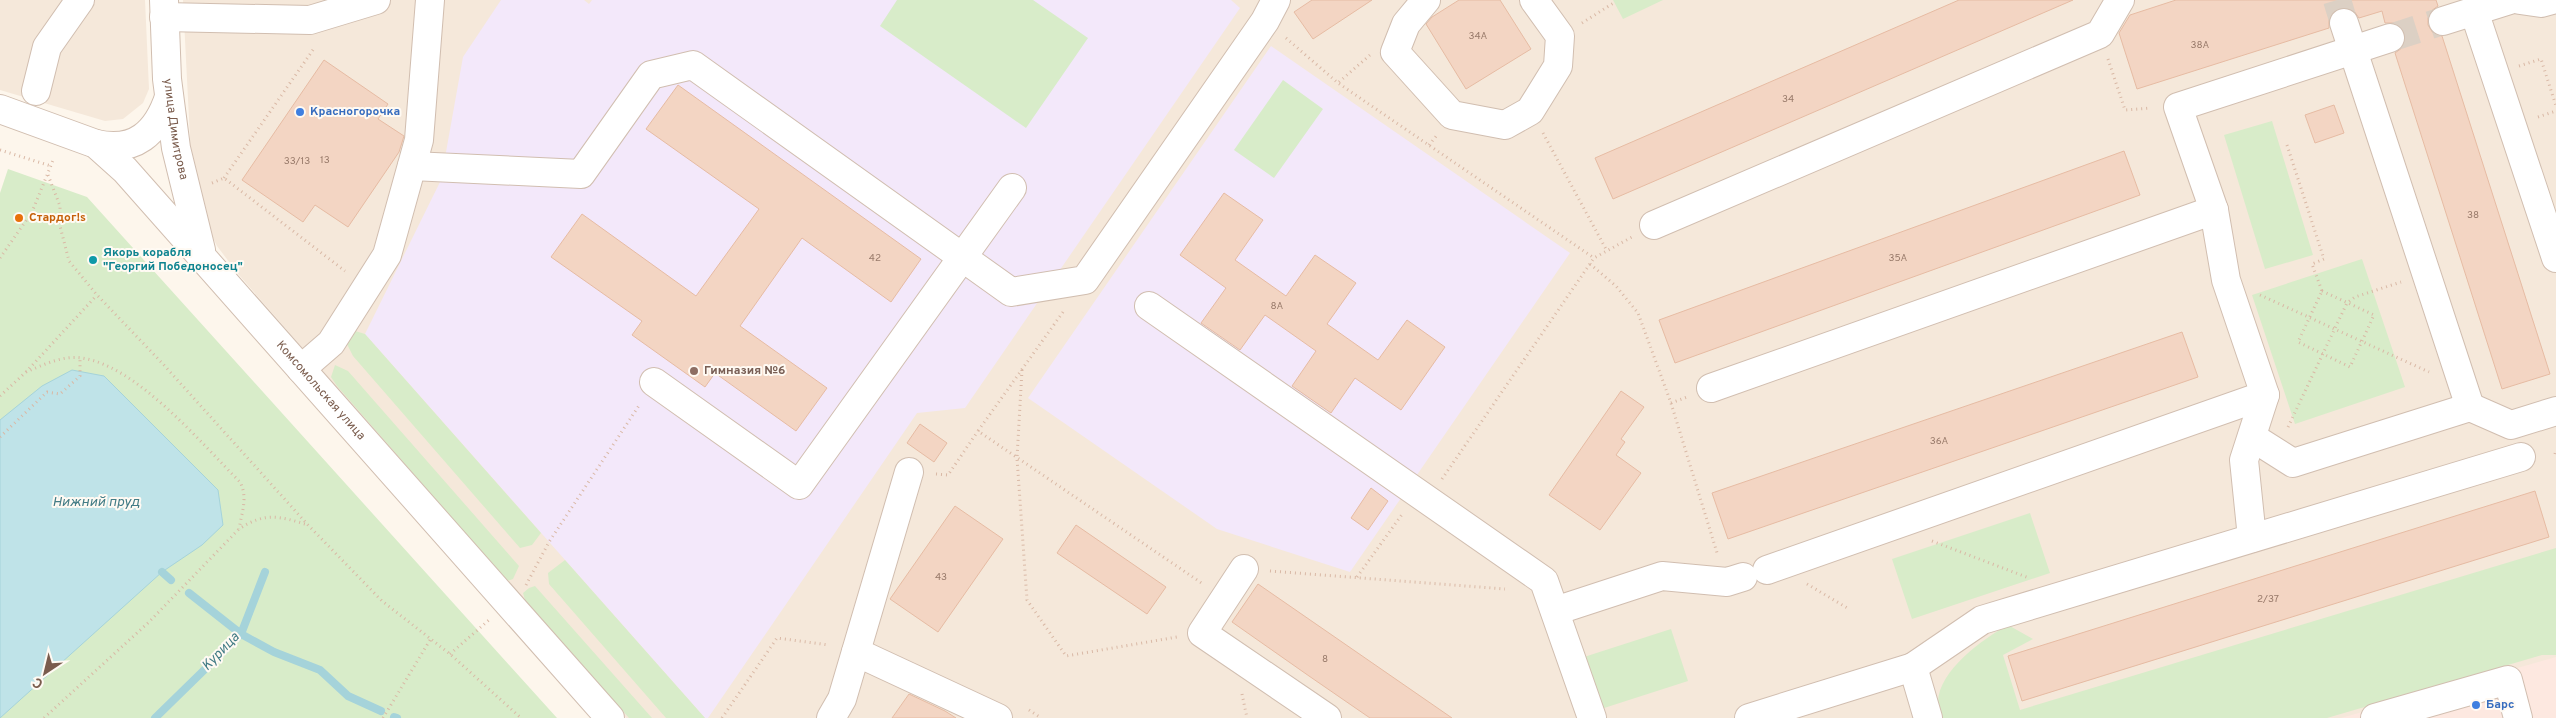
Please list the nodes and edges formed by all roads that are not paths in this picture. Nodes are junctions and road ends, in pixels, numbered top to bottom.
1 (80, 0) edge
2 (376, 0) edge
3 (430, 0) edge
4 (1426, 0) edge
5 (1534, 0) edge
6 (2120, 0) edge
7 (2510, 0) edge
8 (2520, 0) edge
9 (2552, 0) edge
10 (164, 9) edge
11 (1271, 10) edge
12 (2474, 11) junction
13 (2443, 21) tunnel mouth
14 (2344, 23) tunnel mouth
15 (2390, 38) tunnel mouth
16 (2353, 50) junction
17 (36, 91) dead end
18 (169, 97) junction
19 (0, 110) edge
20 (96, 144) junction
21 (412, 166) junction
22 (1012, 188) dead end
23 (2214, 210) junction
24 (1654, 225) road end
25 (203, 256) junction
26 (962, 257) junction
27 (2556, 258) edge
28 (1149, 306) dead end
29 (301, 369) junction
30 (654, 382) road end
31 (1711, 388) dead end
32 (2265, 395) junction
33 (2467, 398) junction
34 (2556, 411) edge
35 (2252, 437) junction
36 (2521, 457) dead end
37 (908, 472) road end
38 (2252, 538) junction
39 (1244, 569) road end
40 (1551, 601) junction
41 (847, 650) junction
42 (1913, 668) junction
43 (610, 718) edge
44 (831, 718) edge
45 (998, 718) edge
46 (1327, 718) edge
47 (1592, 718) edge
48 (1749, 718) edge
49 (1928, 718) edge
50 (2375, 718) edge
51 (2518, 718) edge

1 - 17 street
2 - 10 street
3 - 21 street
4 - 5 street
6 - 24 street
7 - 12 street
8 - 9 street
10 - 18 street, улица Димитрова
11 - 26 street
12 - 13 street
12 - 27 street
14 - 16 street
15 - 16 street
16 - 23 street
16 - 33 street
18 - 20 street
18 - 25 street, улица Димитрова
19 - 20 street, Комсомольская улица
20 - 25 street, Комсомольская улица
21 - 26 street
21 - 29 street
22 - 26 street
23 - 31 street
23 - 32 street
25 - 29 street, Комсомольская улица
26 - 30 street
28 - 40 street
29 - 43 street, Комсомольская улица
32 - 35 street
32 - 40 street
33 - 34 street
33 - 35 street
35 - 38 street
36 - 38 street
37 - 41 street
38 - 42 street
39 - 46 street
40 - 47 street
41 - 44 street
41 - 45 street
42 - 48 street
42 - 49 street
50 - 51 street

